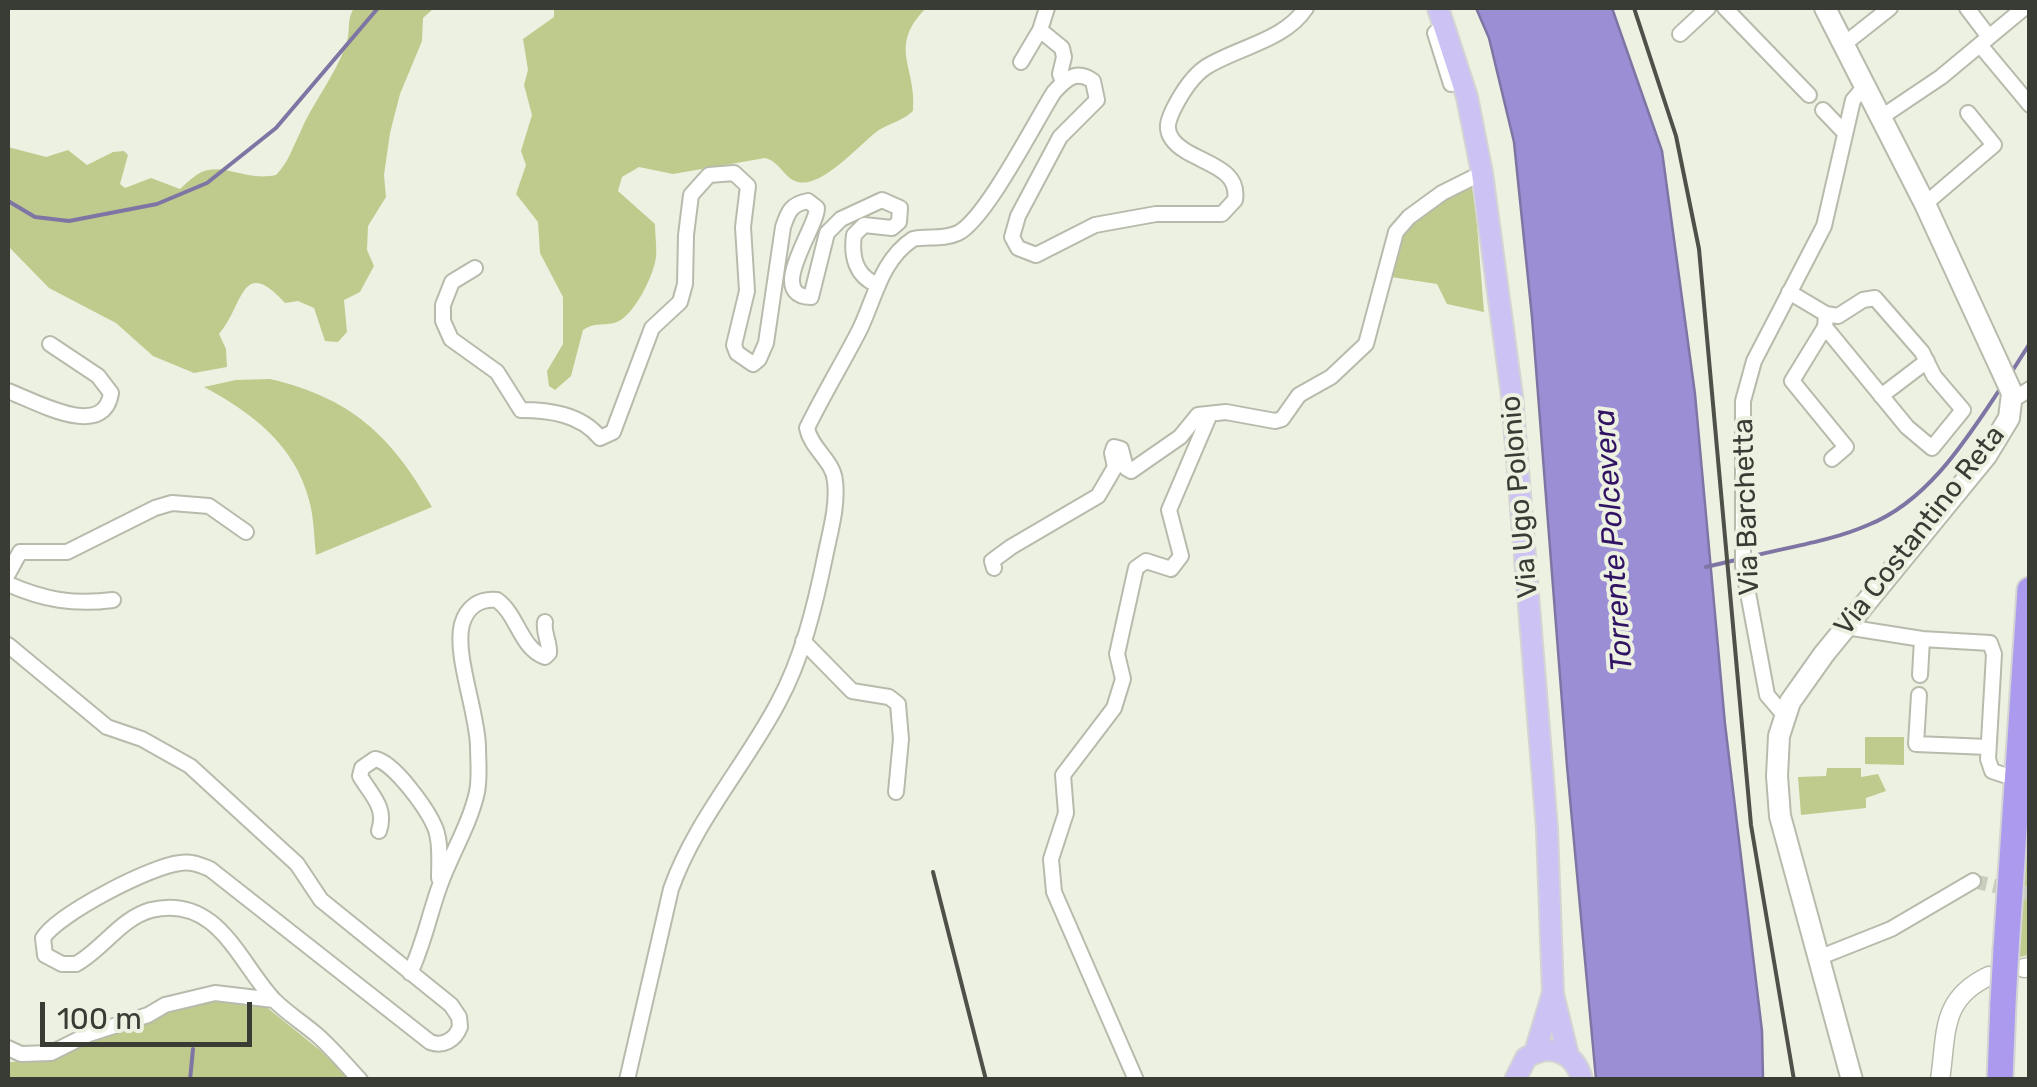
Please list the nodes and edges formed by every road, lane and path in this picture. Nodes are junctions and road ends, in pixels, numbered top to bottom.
1 (1046, 8) edge
2 (1306, 8) edge
3 (1708, 8) edge
4 (1725, 8) edge
5 (1825, 8) edge
6 (1890, 8) edge
7 (1967, 8) edge
8 (2024, 8) edge
9 (1441, 16) edge
10 (1040, 30) junction
11 (1680, 34) dead end
12 (1984, 41) junction
13 (1844, 45) junction
14 (1021, 62) dead end
15 (1063, 82) junction
16 (1451, 84) dead end
17 (1864, 86) junction
18 (1808, 95) dead end
19 (2030, 105) edge
20 (1823, 110) dead end
21 (1968, 113) dead end
22 (1880, 118) junction
23 (1844, 132) junction
24 (1482, 173) junction
25 (1925, 204) junction
26 (475, 268) dead end
27 (876, 284) junction
28 (1789, 292) junction
29 (1825, 320) junction
30 (50, 344) dead end
31 (1927, 361) junction
32 (8, 391) edge
33 (2018, 394) edge
34 (1881, 396) junction
35 (1210, 414) junction
36 (1832, 459) dead end
37 (246, 532) dead end
38 (994, 568) dead end
39 (8, 574) edge
40 (8, 584) edge
41 (2030, 590) edge
42 (114, 600) dead end
43 (545, 622) dead end
44 (1846, 627) junction
45 (1922, 639) junction
46 (803, 641) junction
47 (8, 645) edge
48 (1920, 676) dead end
49 (1919, 695) dead end
50 (1784, 715) junction
51 (1988, 747) junction
52 (2004, 774) dead end
53 (896, 792) dead end
54 (379, 831) dead end
55 (1973, 882) tunnel mouth
56 (439, 889) junction
57 (1818, 958) junction
58 (2020, 962) edge
59 (410, 972) junction
60 (1988, 976) dead end
61 (1552, 994) junction
62 (274, 1000) junction
63 (8, 1048) edge
64 (1535, 1052) junction
65 (1568, 1055) junction
66 (360, 1080) edge
67 (627, 1080) edge
68 (1136, 1080) edge
69 (1515, 1080) edge
70 (1582, 1080) edge
71 (1852, 1080) edge
72 (1940, 1080) edge
73 (2000, 1080) edge

1 - 10 street
2 - 15 street
3 - 11 street
4 - 18 street
5 - 13 main road, Via Costantino Reta
6 - 13 street
7 - 12 street
8 - 12 street
9 - 16 street
9 - 24 main road, Via Ugo Polonio
10 - 14 street
10 - 15 street
12 - 19 street
12 - 22 street
13 - 17 main road, Via Costantino Reta
15 - 27 street
17 - 22 main road, Via Costantino Reta
17 - 23 street, Via Barchetta
20 - 23 street
21 - 25 street
22 - 25 main road, Via Costantino Reta
23 - 28 street, Via Barchetta
24 - 35 street
24 - 61 main road, Via Ugo Polonio
25 - 33 main road, Via Costantino Reta
26 - 27 street
27 - 46 street
28 - 29 street
28 - 50 street, Via Barchetta
29 - 31 street
29 - 34 street
29 - 36 street
30 - 32 street
31 - 34 street
31 - 34 street
33 - 44 main road, Via Costantino Reta
35 - 38 street
35 - 68 street
37 - 39 street
40 - 42 street
41 - 58 highway
43 - 56 street
44 - 45 street
44 - 50 main road, Via Costantino Reta
45 - 48 street
45 - 51 street
46 - 53 street
46 - 67 street
47 - 59 street
49 - 51 street
50 - 57 main road, Via Costantino Reta
51 - 52 street
54 - 56 street
55 - 57 street
56 - 59 street
57 - 71 main road, Via Costantino Reta
58 - 73 highway, bridge
59 - 62 street
60 - 72 street
61 - 64 main road, Via Ugo Polonio
61 - 65 main road, Via Ugo Polonio
62 - 63 street
62 - 66 street
64 - 65 main road
64 - 69 main road, Via Ugo Polonio
65 - 70 main road, Via Ugo Polonio

